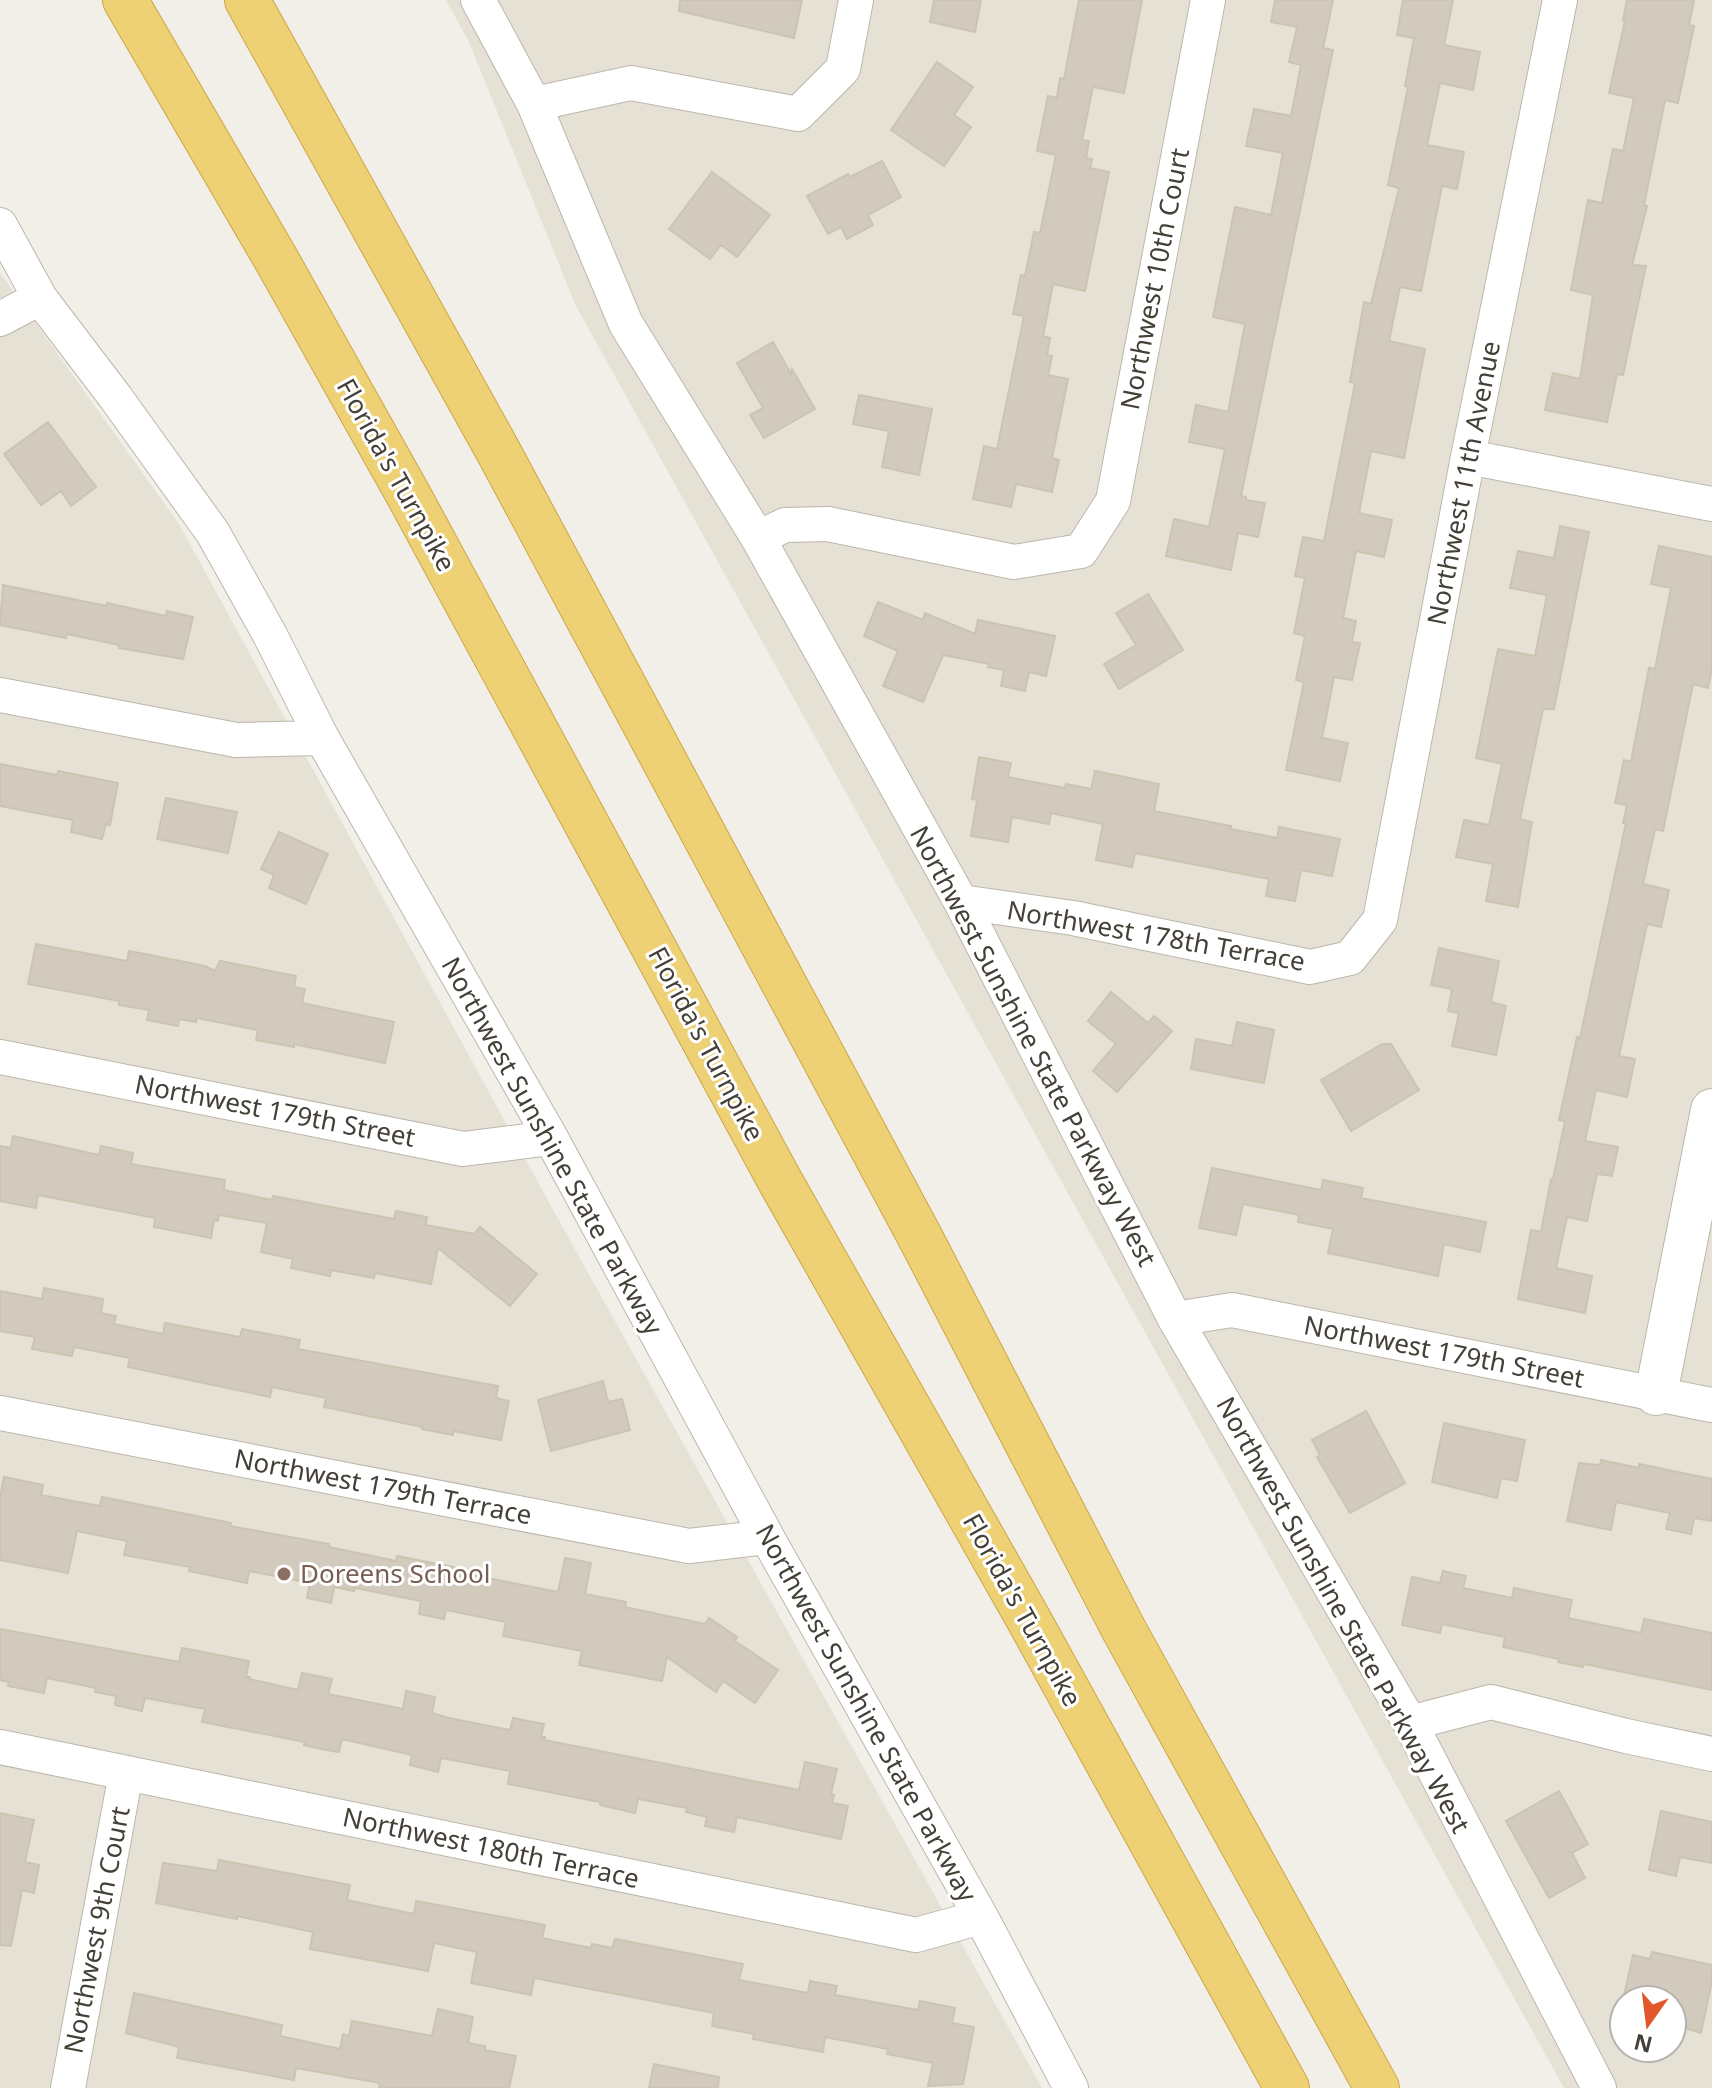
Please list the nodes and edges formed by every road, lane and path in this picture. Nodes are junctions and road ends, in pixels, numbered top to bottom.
1 (125, 0) edge
2 (247, 0) edge
3 (478, 0) edge
4 (856, 0) edge
5 (1208, 0) edge
6 (1560, 0) edge
7 (534, 104) junction
8 (0, 225) edge
9 (40, 298) junction
10 (0, 319) edge
11 (1468, 457) junction
12 (1712, 504) edge
13 (758, 538) junction
14 (0, 695) edge
15 (322, 738) junction
16 (961, 902) junction
17 (1350, 958) joint
18 (0, 1057) edge
19 (1712, 1110) edge
20 (551, 1138) junction
21 (1175, 1319) junction
22 (1656, 1394) junction
23 (1712, 1405) edge
24 (0, 1413) edge
25 (767, 1537) junction
26 (1410, 1723) junction
27 (0, 1747) edge
28 (1712, 1754) edge
29 (126, 1773) junction
30 (981, 1917) junction
31 (68, 2088) edge
32 (1071, 2088) edge
33 (1287, 2088) edge
34 (1377, 2088) edge
35 (1599, 2088) edge

1 - 33 highway, Florida's Turnpike
2 - 34 highway
3 - 7 street, Northwest Sunshine State Parkway West
4 - 7 street
5 - 13 street, Northwest 10th Court
6 - 11 street, Northwest 11th Avenue
7 - 13 street, Northwest Sunshine State Parkway West
8 - 9 street, Northwest Sunshine State Parkway
9 - 10 street
9 - 15 street, Northwest Sunshine State Parkway
11 - 12 street
11 - 17 street, Northwest 11th Avenue
13 - 16 street, Northwest Sunshine State Parkway West
14 - 15 street
15 - 20 street, Northwest Sunshine State Parkway
16 - 17 street, Northwest 178th Terrace
16 - 21 street, Northwest Sunshine State Parkway West
18 - 20 street, Northwest 179th Street
19 - 22 street
20 - 25 street, Northwest Sunshine State Parkway
21 - 22 street, Northwest 179th Street
21 - 26 street, Northwest Sunshine State Parkway West
22 - 23 street, Northwest 179th Street
24 - 25 street, Northwest 179th Terrace
25 - 30 street, Northwest Sunshine State Parkway
26 - 28 street
26 - 35 street, Northwest Sunshine State Parkway West
27 - 29 street, Northwest 180th Terrace
29 - 30 street, Northwest 180th Terrace
29 - 31 street, Northwest 9th Court
30 - 32 street, Northwest Sunshine State Parkway

